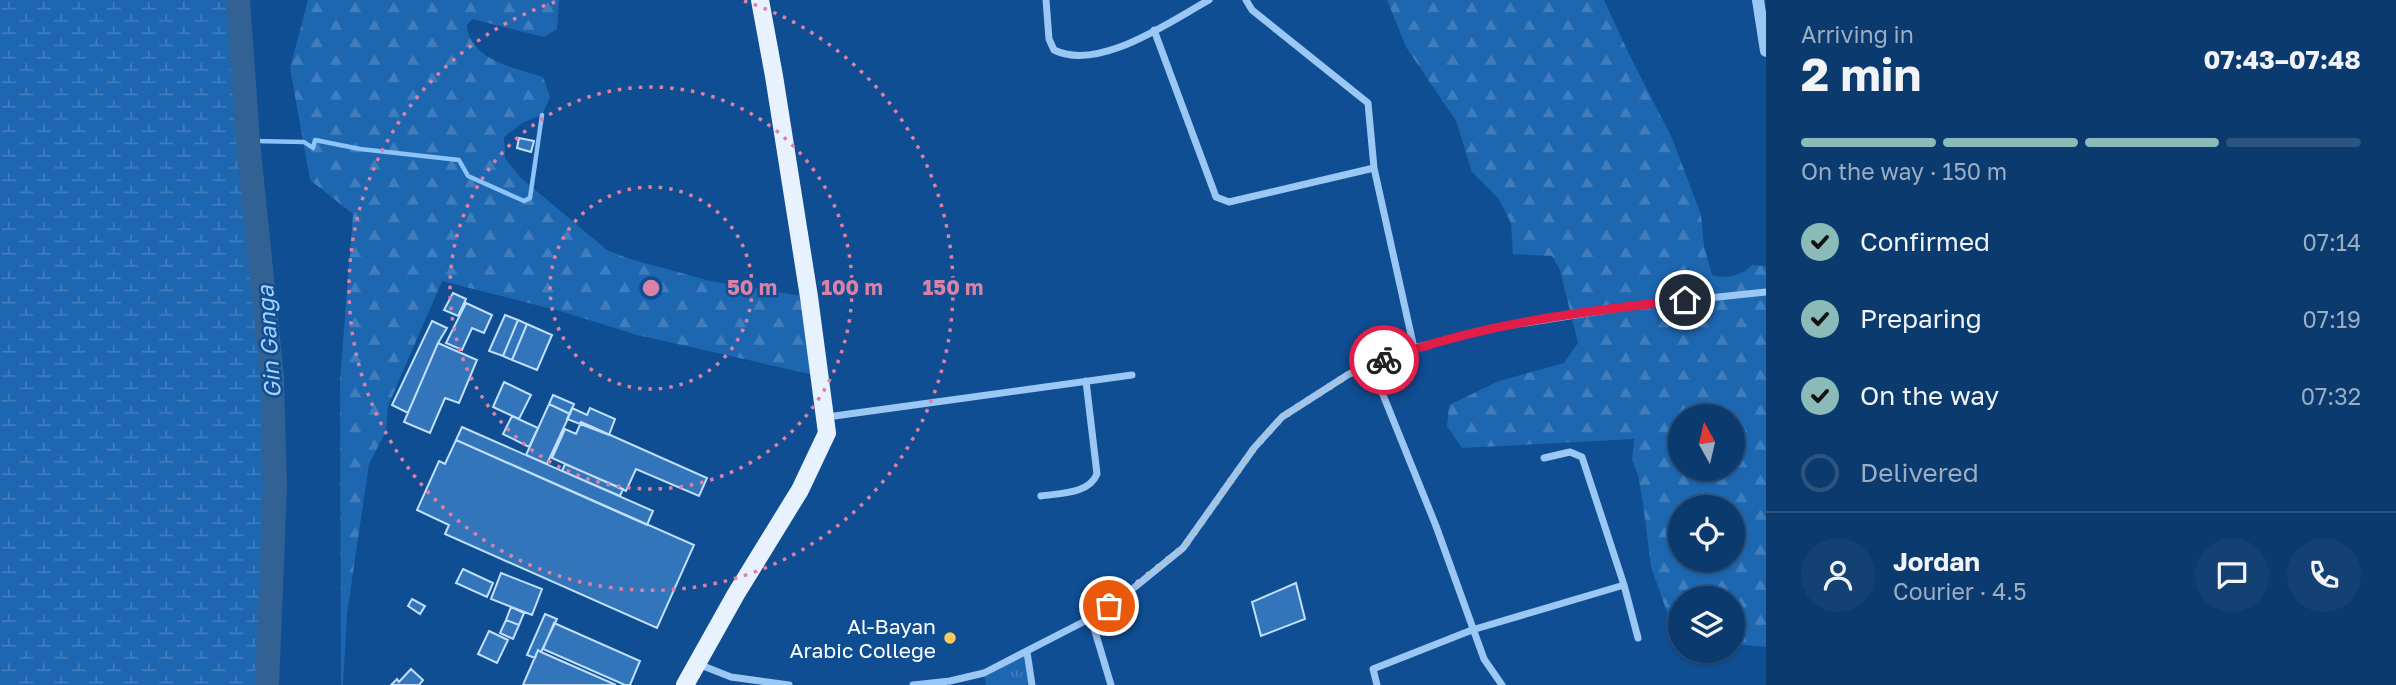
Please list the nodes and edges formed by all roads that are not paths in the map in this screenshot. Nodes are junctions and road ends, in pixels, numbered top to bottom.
1 (760, 0) edge
2 (1045, 0) edge
3 (1209, 0) edge
4 (1246, 0) edge
5 (1758, 0) edge
6 (1154, 30) junction
7 (1766, 51) edge
8 (1374, 169) junction
9 (1766, 292) edge
10 (1415, 348) junction
11 (1371, 365) junction
12 (1132, 375) dead end
13 (1086, 381) junction
14 (827, 417) junction
15 (1544, 458) dead end
16 (1041, 496) dead end
17 (1624, 585) junction
18 (1091, 618) junction
19 (1472, 630) junction
20 (1638, 638) dead end
21 (1027, 652) junction
22 (698, 663) junction
23 (685, 685) edge
24 (789, 685) edge
25 (913, 685) edge
26 (1032, 685) edge
27 (1111, 685) edge
28 (1377, 685) edge
29 (1502, 685) edge

1 - 14 main road
2 - 6 street
3 - 6 street
4 - 8 street
5 - 7 street
6 - 8 street
8 - 10 street
9 - 10 street
10 - 11 street
11 - 18 street
11 - 19 street
12 - 13 street
13 - 14 street
13 - 16 street
14 - 22 main road
15 - 17 street
17 - 19 street
17 - 20 street
18 - 21 street
18 - 27 street
19 - 28 street
19 - 29 street
21 - 25 street
21 - 26 street
22 - 23 main road
22 - 24 street

